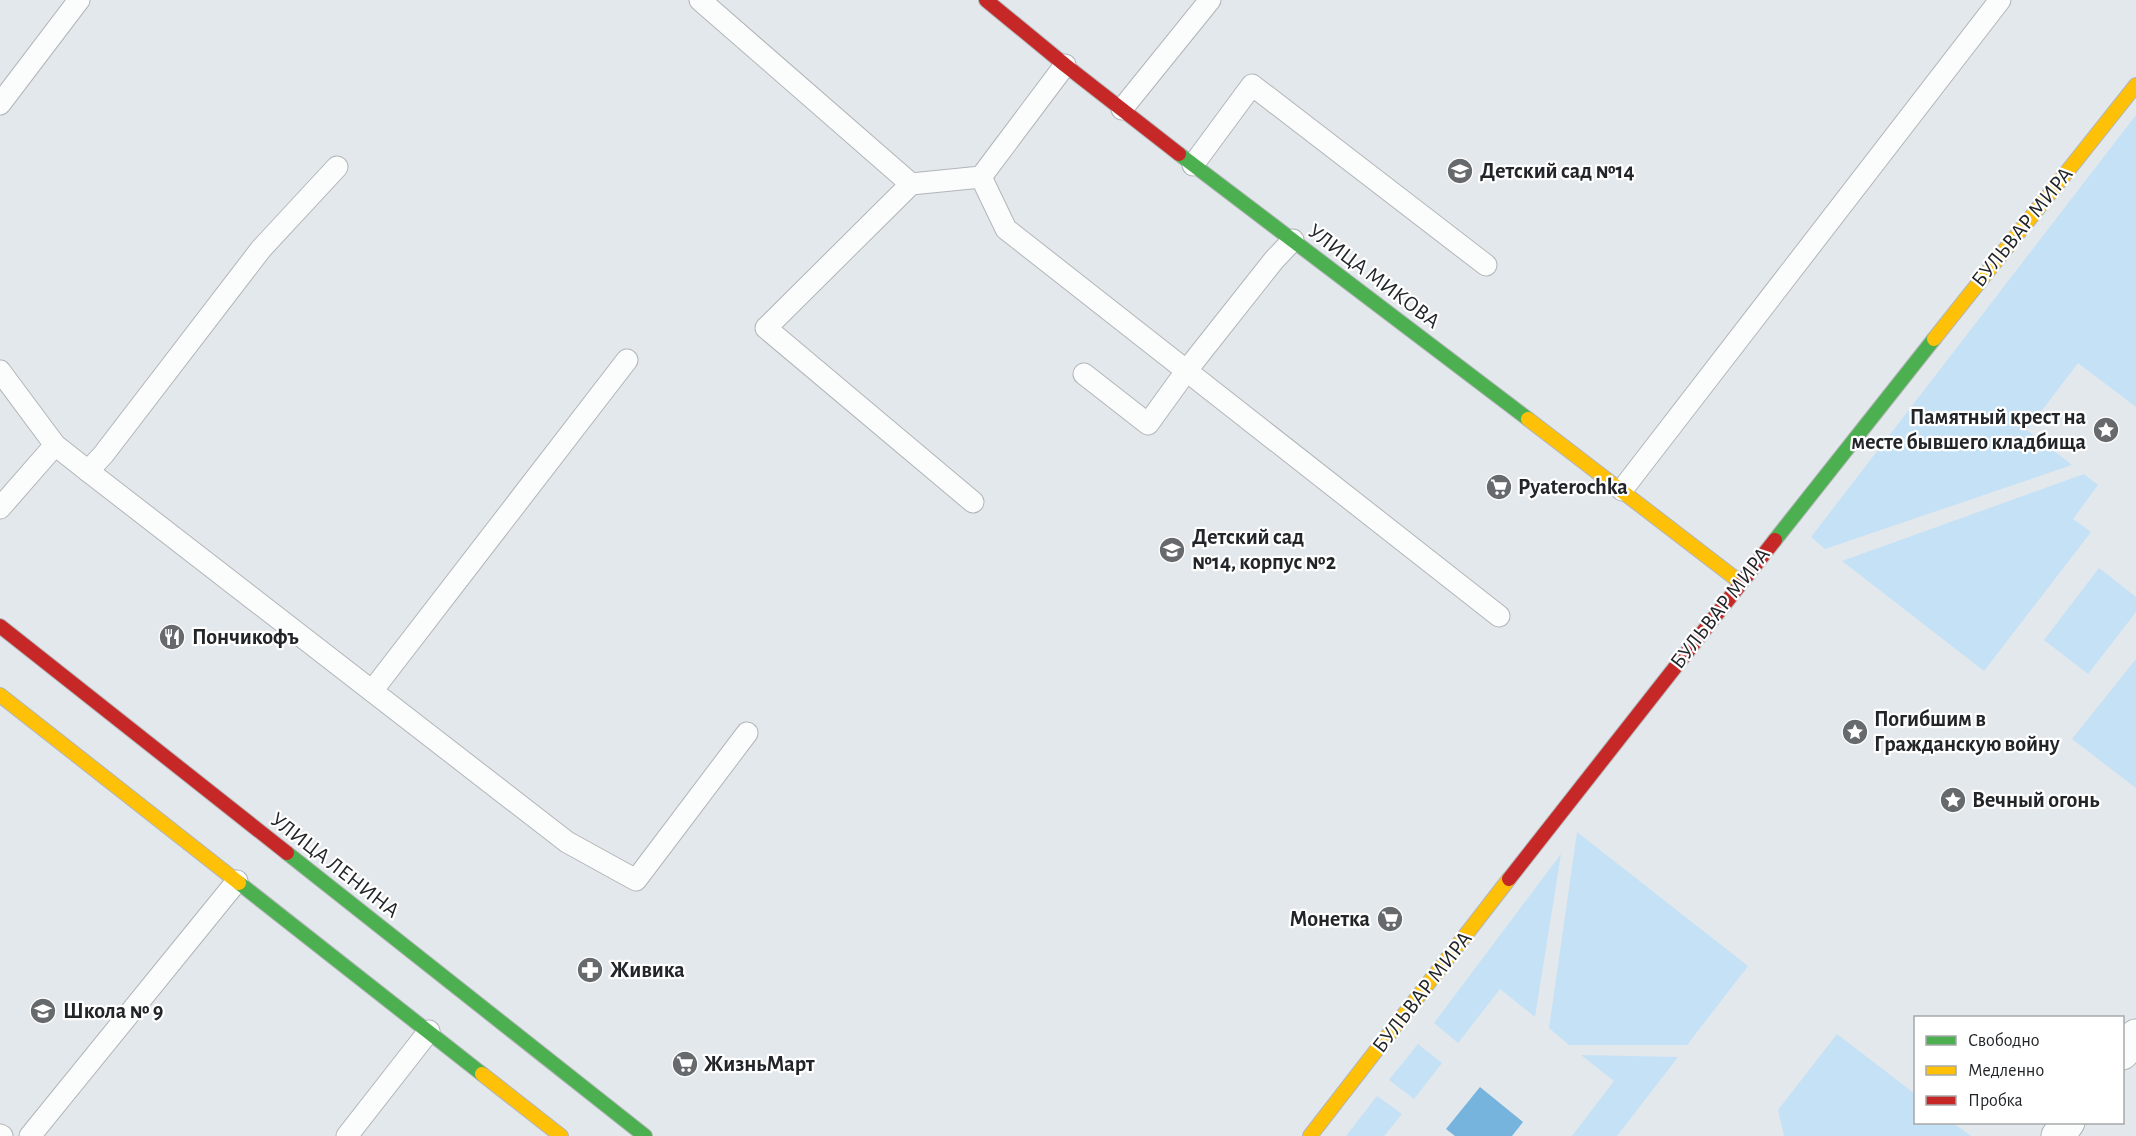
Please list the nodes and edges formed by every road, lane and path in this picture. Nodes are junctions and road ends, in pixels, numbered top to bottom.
1 (79, 0) edge
2 (700, 0) edge
3 (986, 0) edge
4 (1210, 0) edge
5 (2000, 0) edge
6 (1065, 65) junction
7 (2136, 85) edge
8 (0, 104) edge
9 (1122, 108) junction
10 (1193, 165) junction
11 (337, 167) dead end
12 (981, 177) junction
13 (911, 184) junction
14 (1293, 240) junction
15 (1486, 265) dead end
16 (627, 360) dead end
17 (1187, 370) junction
18 (0, 371) edge
19 (1084, 374) dead end
20 (55, 445) junction
21 (88, 471) junction
22 (1623, 490) junction
23 (973, 502) dead end
24 (0, 508) edge
25 (1740, 582) junction
26 (1498, 616) dead end
27 (0, 626) edge
28 (372, 691) junction
29 (0, 694) edge
30 (747, 733) dead end
31 (237, 880) junction
32 (429, 1031) junction
33 (2136, 1036) edge
34 (2124, 1051) edge
35 (30, 1136) edge
36 (347, 1136) edge
37 (561, 1136) edge
38 (645, 1136) edge
39 (1310, 1136) edge

1 - 8 lane
2 - 13 lane
3 - 6 street, УЛИЦА МИКОВА
4 - 9 lane
5 - 22 lane
6 - 9 street, УЛИЦА МИКОВА
6 - 12 lane
7 - 25 street, БУЛЬВАР МИРА
9 - 10 street, УЛИЦА МИКОВА
10 - 14 street, УЛИЦА МИКОВА
10 - 15 lane
11 - 21 lane
12 - 13 lane
12 - 17 lane
13 - 23 lane
14 - 17 lane
14 - 22 street, УЛИЦА МИКОВА
16 - 28 lane
17 - 19 lane
17 - 26 lane
18 - 20 lane
20 - 21 lane
20 - 24 lane
21 - 28 lane
22 - 25 street, УЛИЦА МИКОВА
25 - 39 street, БУЛЬВАР МИРА
27 - 38 street, УЛИЦА ЛЕНИНА
28 - 30 lane
29 - 31 street
31 - 32 street
31 - 35 lane
32 - 36 lane
32 - 37 street
33 - 34 street

